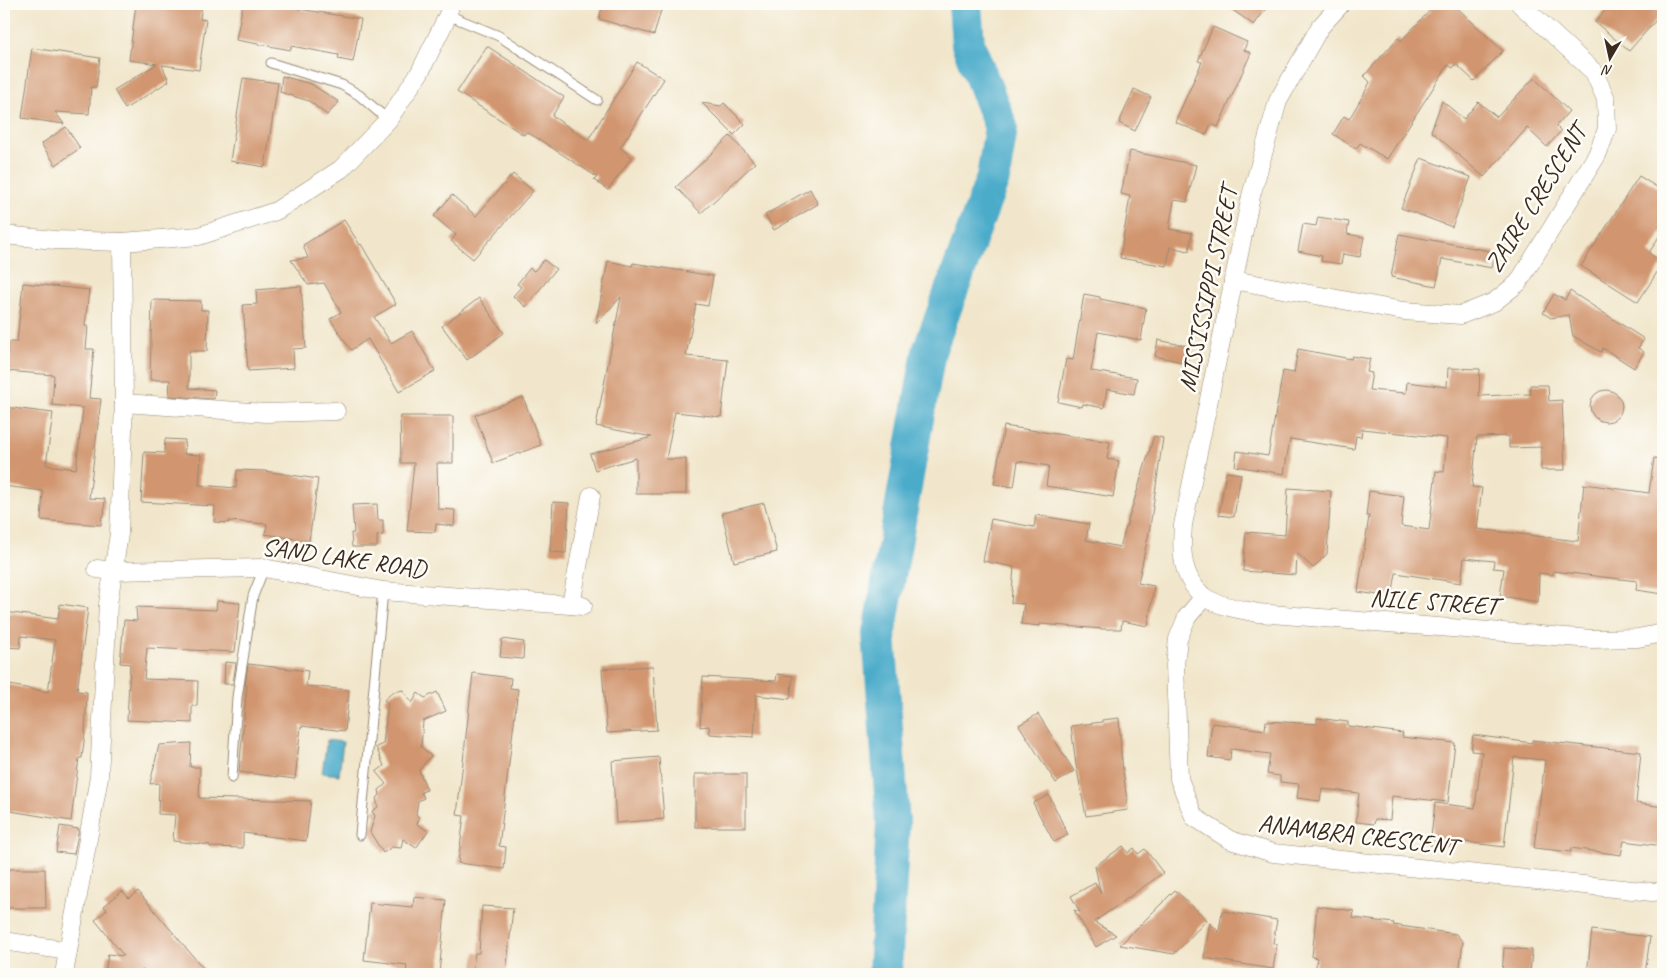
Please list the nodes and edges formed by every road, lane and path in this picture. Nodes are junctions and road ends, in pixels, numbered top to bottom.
1 (1341, 4) edge
2 (1520, 4) edge
3 (449, 9) edge
4 (271, 63) dead end
5 (597, 100) dead end
6 (388, 120) junction
7 (4, 235) edge
8 (122, 242) junction
9 (1233, 280) junction
10 (124, 402) junction
11 (336, 411) dead end
12 (591, 496) dead end
13 (264, 568) junction
14 (105, 570) junction
15 (383, 591) junction
16 (1204, 597) junction
17 (1663, 632) edge
18 (232, 778) dead end
19 (360, 835) dead end
20 (1663, 891) edge
21 (4, 941) edge
22 (68, 950) junction
23 (64, 974) edge

1 - 9 street, MISSISSIPPI STREET
2 - 9 street, ZAIRE CRESCENT
3 - 5 lane
3 - 6 street
4 - 6 lane
6 - 8 street
7 - 8 street
8 - 10 street
9 - 16 street, MISSISSIPPI STREET
10 - 11 street
10 - 14 street
12 - 15 street, SAND LAKE ROAD
13 - 14 street, SAND LAKE ROAD
13 - 15 street, SAND LAKE ROAD
13 - 18 lane
14 - 22 street
15 - 19 lane
16 - 17 street, NILE STREET
16 - 20 street, ANAMBRA CRESCENT
21 - 22 street
22 - 23 street

